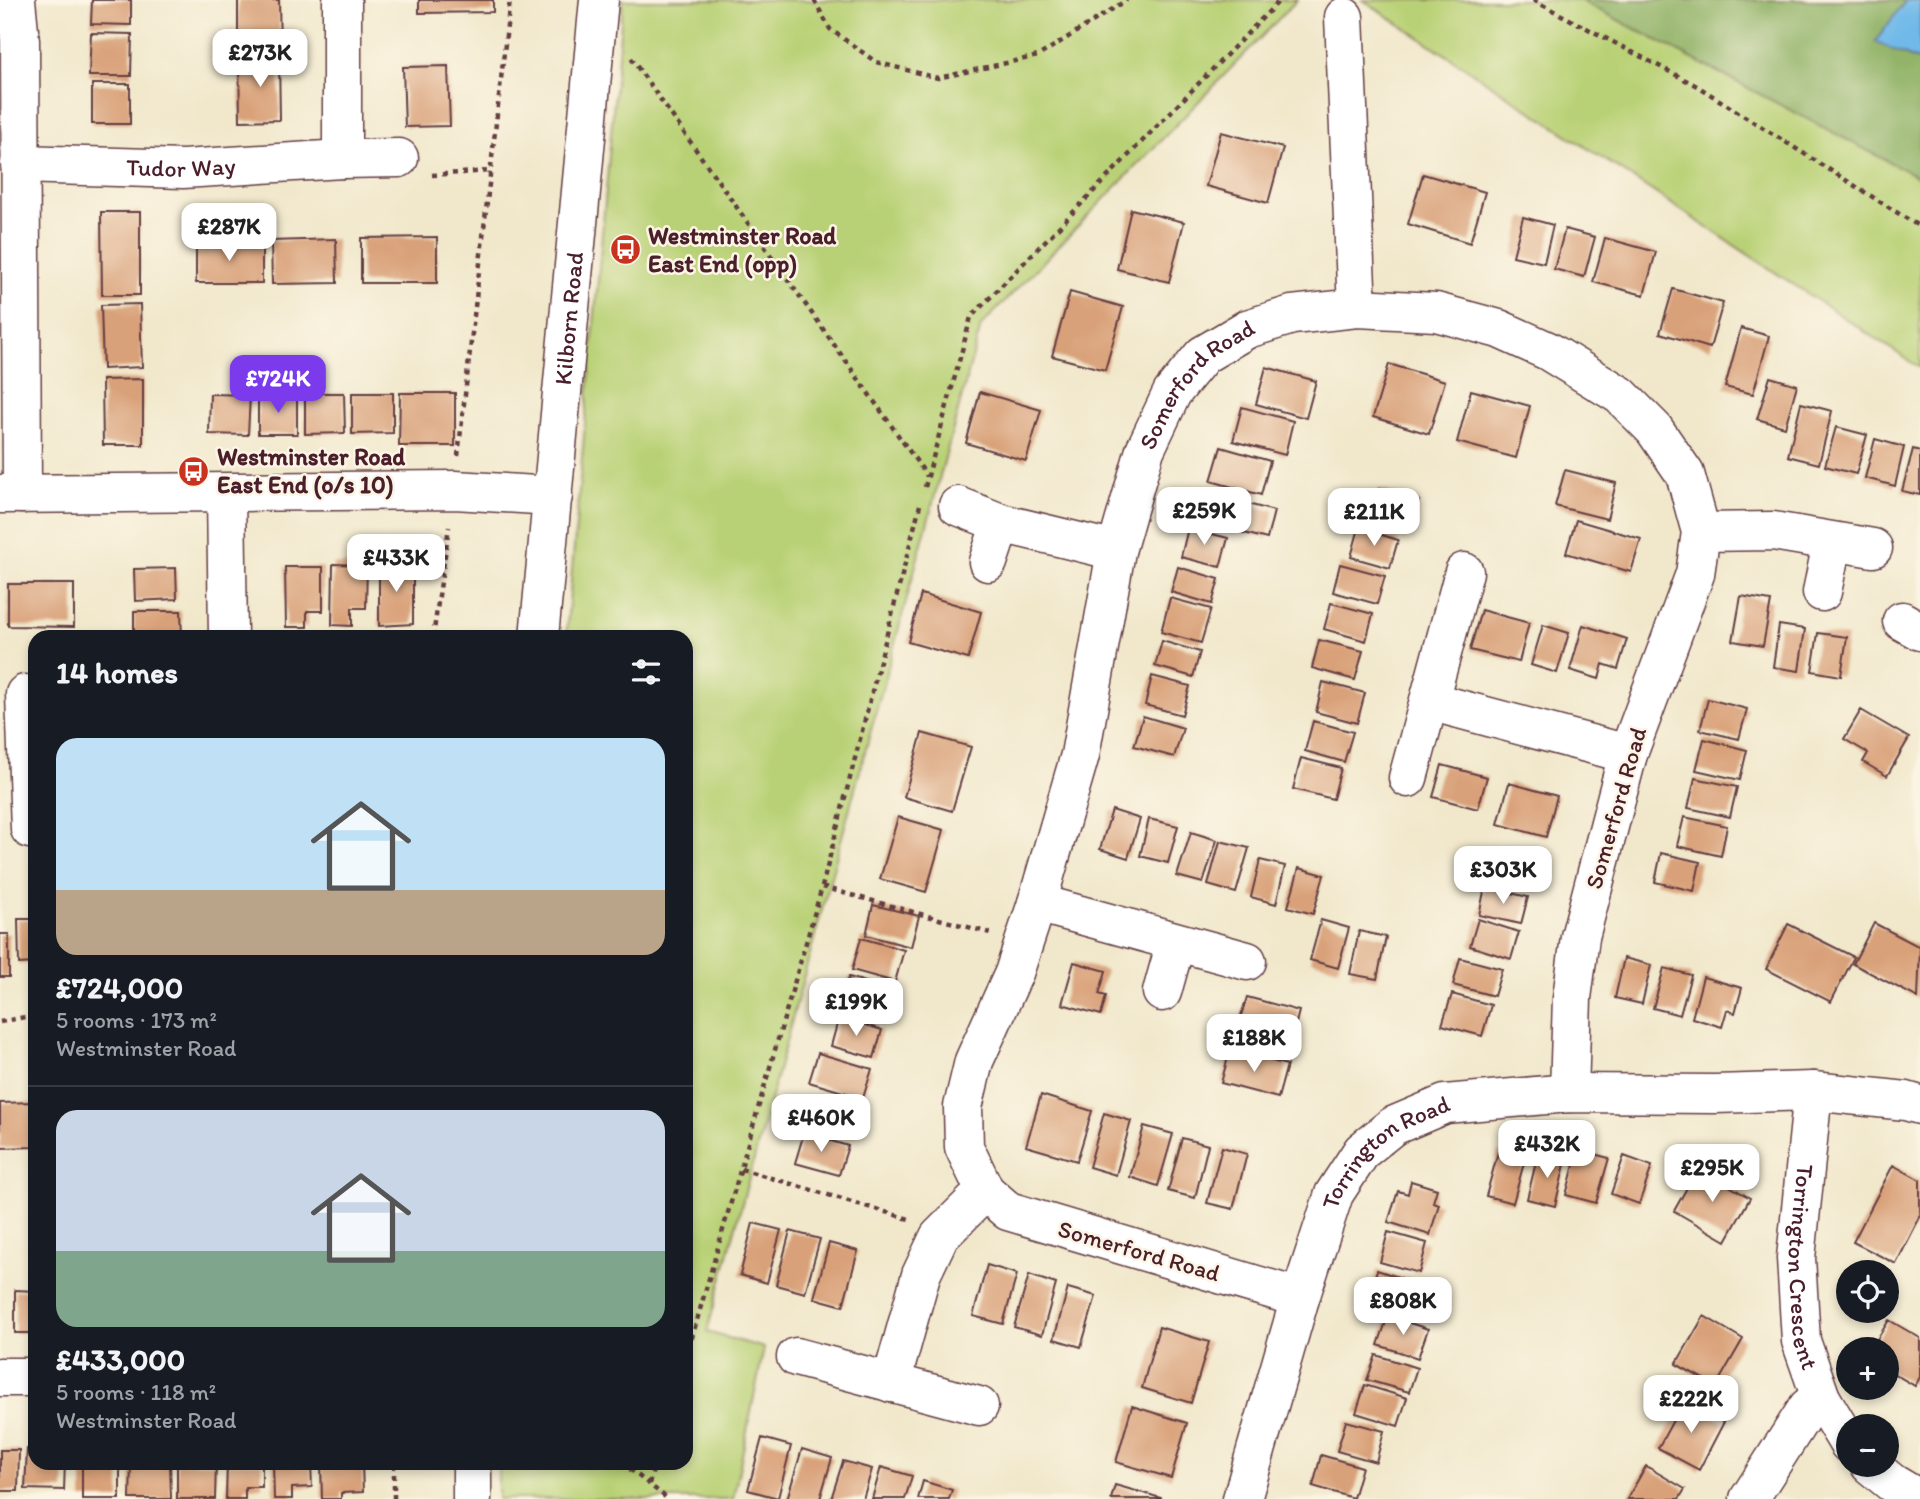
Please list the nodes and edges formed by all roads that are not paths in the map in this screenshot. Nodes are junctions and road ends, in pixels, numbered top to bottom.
1 (16, 0) edge
2 (342, 0) edge
3 (599, 0) edge
4 (1344, 17) dead end
5 (399, 158) road end
6 (342, 159) junction
7 (20, 164) junction
8 (1357, 308) junction
9 (226, 493) junction
10 (11, 494) edge
11 (553, 496) junction
12 (958, 506) road end
13 (1001, 523) junction
14 (1701, 531) junction
15 (1832, 543) junction
16 (1873, 548) dead end
17 (1116, 551) junction
18 (988, 562) dead end
19 (1464, 572) dead end
20 (1822, 593) dead end
21 (228, 630) edge
22 (540, 630) edge
23 (25, 694) dead end
24 (1429, 701) junction
25 (1628, 754) junction
26 (28, 775) edge
27 (1408, 778) dead end
28 (1037, 903) junction
29 (1176, 942) junction
30 (1247, 961) dead end
31 (1162, 992) dead end
32 (1813, 1091) junction
33 (1569, 1093) junction
34 (1920, 1105) edge
35 (985, 1191) junction
36 (1300, 1298) junction
37 (796, 1357) dead end
38 (0, 1377) edge
39 (28, 1377) edge
40 (891, 1383) junction
41 (1821, 1398) junction
42 (979, 1406) dead end
43 (1836, 1423) edge
44 (472, 1470) edge
45 (1885, 1477) edge
46 (472, 1499) edge
47 (1242, 1499) edge
48 (1749, 1499) edge
49 (1919, 1499) edge

1 - 7 street
2 - 6 street
3 - 11 street, Kilborn Road
4 - 8 street
5 - 6 street, Tudor Way
6 - 7 street, Tudor Way
7 - 10 street
8 - 14 street, Somerford Road
8 - 17 street, Somerford Road
9 - 10 street
9 - 11 street
9 - 21 street
11 - 22 street, Kilborn Road
12 - 13 street
13 - 17 street
13 - 18 street
14 - 15 street
14 - 25 street, Somerford Road
15 - 16 street
15 - 20 street
17 - 28 street, Somerford Road
19 - 24 street
23 - 26 street
24 - 25 street
24 - 27 street
25 - 33 street, Somerford Road
28 - 29 street
28 - 35 street, Somerford Road
29 - 30 street
29 - 31 street
32 - 33 street, Torrington Road
32 - 34 street, Torrington Road
32 - 41 street, Torrington Crescent
33 - 36 street, Torrington Road
35 - 36 street, Somerford Road
35 - 40 street
36 - 47 street, Torrington Road
37 - 40 street
38 - 39 street
40 - 42 street
41 - 43 street, Torrington Crescent
41 - 48 street, Torrington Crescent
44 - 46 street
45 - 49 street

